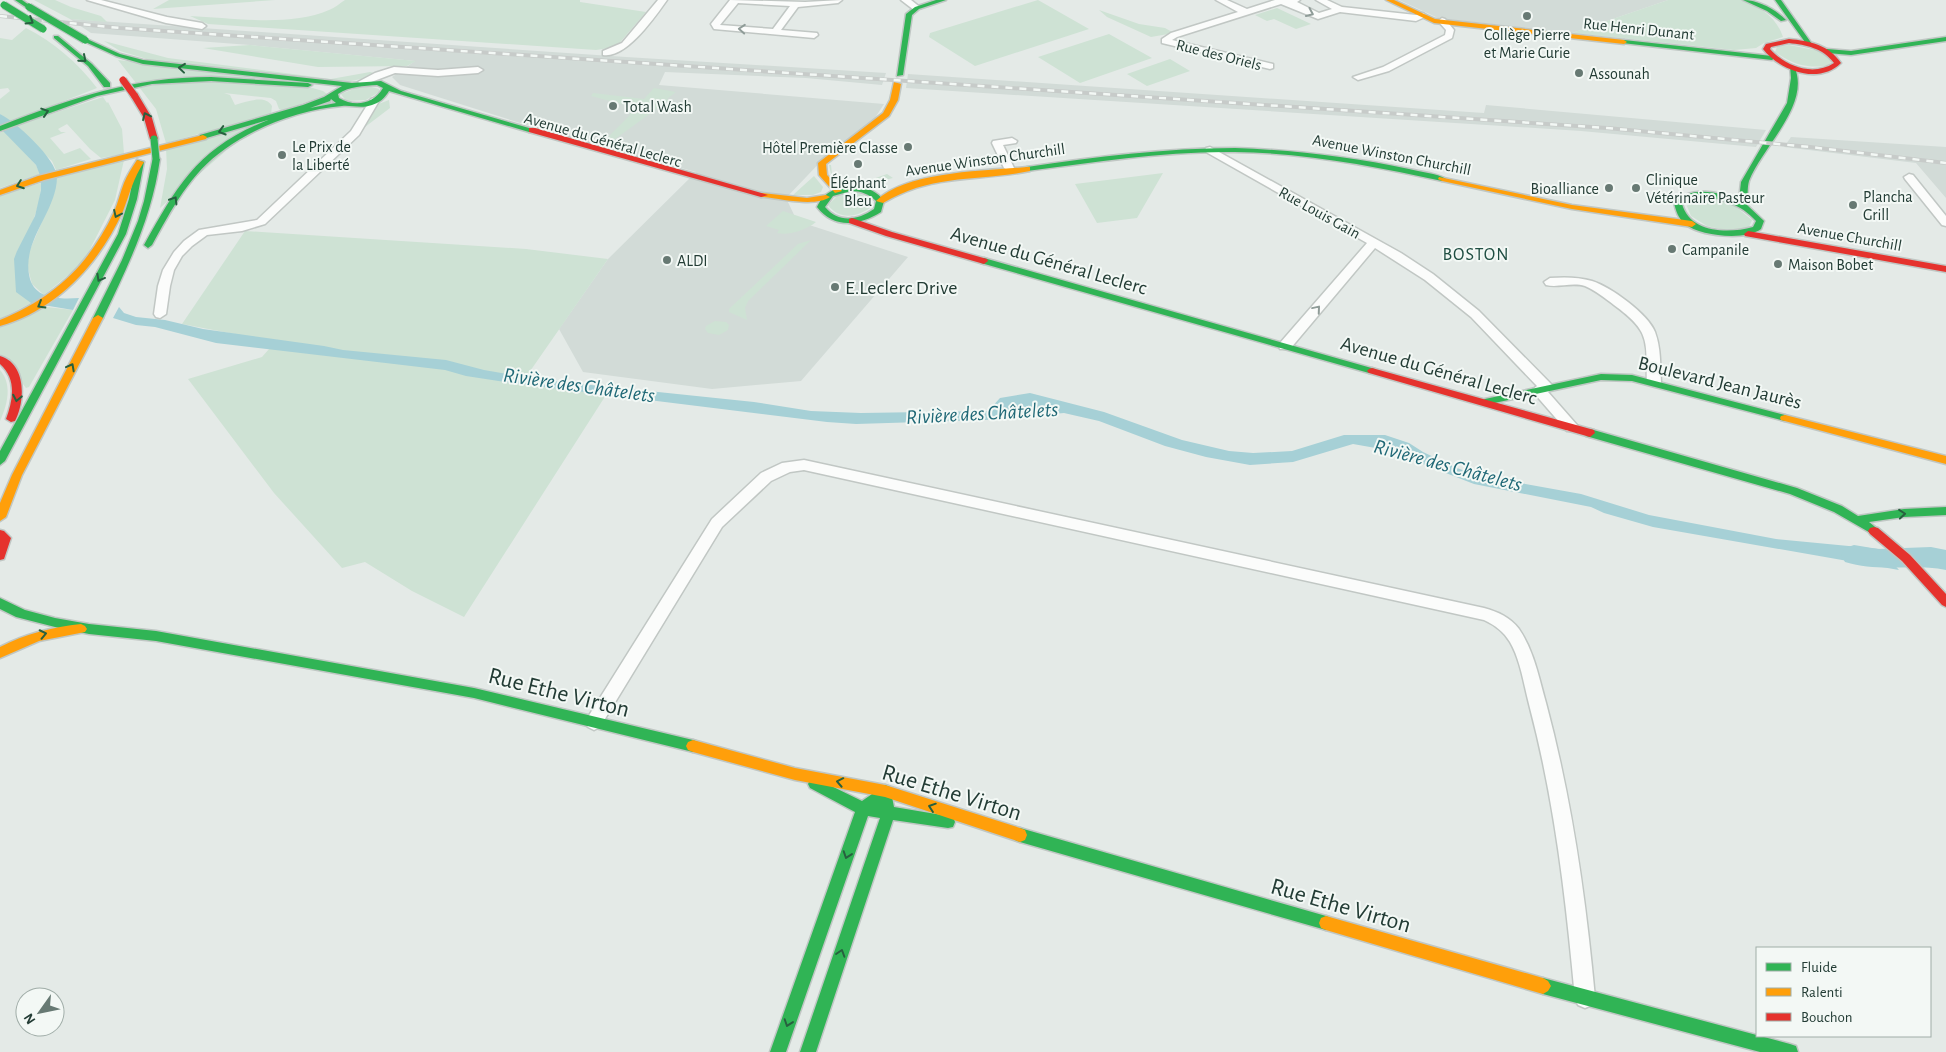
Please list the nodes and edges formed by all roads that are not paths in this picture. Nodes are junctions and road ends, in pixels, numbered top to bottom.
1 (18, 0) edge
2 (91, 0) edge
3 (663, 0) edge
4 (736, 0) edge
5 (838, 0) edge
6 (905, 0) edge
7 (943, 0) edge
8 (1220, 0) edge
9 (1320, 0) edge
10 (1389, 0) edge
11 (1746, 0) edge
12 (1770, 0) edge
13 (1778, 0) edge
14 (1292, 1) edge
15 (2, 3) edge
16 (795, 5) junction
17 (917, 8) junction
18 (1340, 9) junction
19 (1246, 12) junction
20 (1423, 16) junction
21 (1783, 20) junction
22 (1442, 22) junction
23 (202, 26) dead end
24 (775, 32) junction
25 (814, 35) dead end
26 (1946, 39) edge
27 (85, 40) junction
28 (1789, 41) junction
29 (1809, 44) junction
30 (606, 53) dead end
31 (1769, 53) junction
32 (1831, 54) junction
33 (1270, 66) dead end
34 (1792, 67) junction
35 (478, 70) dead end
36 (1811, 70) junction
37 (384, 73) junction
38 (1358, 78) dead end
39 (357, 83) junction
40 (386, 87) junction
41 (340, 99) junction
42 (117, 100) dead end
43 (375, 100) junction
44 (1791, 103) junction
45 (364, 120) junction
46 (0, 129) edge
47 (1012, 141) dead end
48 (138, 143) dead end
49 (1210, 150) junction
50 (1245, 150) junction
51 (140, 162) junction
52 (1009, 168) junction
53 (1252, 173) junction
54 (1909, 177) dead end
55 (1745, 182) junction
56 (866, 190) junction
57 (838, 191) junction
58 (0, 193) edge
59 (826, 196) junction
60 (1720, 196) junction
61 (880, 201) junction
62 (1743, 205) junction
63 (1677, 206) junction
64 (822, 209) junction
65 (874, 214) junction
66 (852, 221) junction
67 (1946, 223) edge
68 (1692, 224) junction
69 (1760, 224) junction
70 (889, 234) junction
71 (1748, 234) junction
72 (1374, 242) junction
73 (1946, 268) edge
74 (1550, 282) dead end
75 (108, 297) junction
76 (160, 314) dead end
77 (0, 323) edge
78 (1285, 346) junction
79 (0, 359) edge
80 (1654, 382) junction
81 (1543, 389) junction
82 (1482, 402) junction
83 (1572, 428) junction
84 (0, 441) edge
85 (1946, 460) edge
86 (0, 461) edge
87 (1946, 512) edge
88 (0, 517) edge
89 (1858, 520) junction
90 (0, 534) edge
91 (0, 556) edge
92 (1946, 602) edge
93 (0, 604) edge
94 (89, 629) junction
95 (0, 652) edge
96 (594, 722) junction
97 (795, 774) junction
98 (885, 791) junction
99 (863, 808) junction
100 (888, 814) junction
101 (995, 828) junction
102 (1585, 998) junction
103 (778, 1052) edge
104 (808, 1052) edge
105 (1790, 1052) edge

1 - 27 main road, bridge
2 - 23 street
3 - 30 street
4 - 16 street
24 -> 4 street
5 - 16 street
6 - 17 street
7 - 17 main road
8 - 19 street
9 - 18 street
10 - 20 main road, Rue Henri Dunant
11 - 21 main road
12 - 21 main road
13 - 29 main road
14 -> 18 street
14 - 19 street, Rue des Oriels
15 -> 42 main road, bridge
16 - 24 street
17 - 57 main road
18 - 20 street
19 - 33 street, Rue des Oriels
20 - 22 main road, Rue Henri Dunant
21 - 28 main road
22 - 31 main road, Rue Henri Dunant
22 - 38 street
24 - 25 street
26 - 32 main road
39 -> 27 main road, Avenue du Général Leclerc
75 -> 27 main road, bridge
28 - 29 main road
28 - 31 main road
29 - 32 main road
31 - 34 main road
32 - 36 main road
34 - 36 main road
34 - 44 main road
35 - 37 street
36 - 44 main road
37 - 39 street
37 - 40 street
39 - 40 main road, Avenue du Général Leclerc
39 - 41 main road
40 - 43 main road
40 - 59 main road, Avenue du Général Leclerc
41 - 43 main road, Avenue du Général Leclerc
41 - 45 street
46 -> 41 main road
41 -> 58 main road
75 -> 41 main road
43 - 45 street
43 - 64 main road, Avenue du Général Leclerc
44 - 55 main road
45 - 76 street
47 - 52 street
48 - 51 main road
49 - 50 main road, Avenue Winston Churchill
49 - 53 street, Rue Louis Gain
49 - 61 main road, Avenue Winston Churchill
50 - 53 street
50 - 68 main road, Avenue Winston Churchill
51 -> 77 main road
51 -> 86 main road
52 - 56 main road, Avenue Winston Churchill
52 - 63 main road, Avenue Winston Churchill
53 - 72 street, Rue Louis Gain
54 - 67 street
55 - 60 main road
55 - 62 main road
56 - 57 main road, Avenue Winston Churchill
56 - 61 main road
57 - 59 main road, Avenue du Général Leclerc
59 - 64 main road
60 - 62 main road, Avenue Winston Churchill
60 - 63 main road, Avenue Winston Churchill
61 - 65 main road
62 - 69 main road
63 - 68 main road
64 - 66 main road, Avenue du Général Leclerc
65 - 66 main road
65 - 70 main road
66 - 70 main road, Avenue du Général Leclerc
68 - 71 main road, Avenue Winston Churchill
69 - 71 main road
69 - 73 main road, Avenue Churchill
70 - 78 main road, Avenue du Général Leclerc
71 - 73 main road, Avenue Churchill
78 -> 72 street, Rue Louis Gain
72 - 81 street
74 - 80 street
88 -> 75 main road
78 - 82 main road, Avenue du Général Leclerc
79 -> 84 main road
80 - 81 main road, Boulevard Jean Jaurès
80 - 85 main road, Boulevard Jean Jaurès
81 - 82 main road, Boulevard Jean Jaurès
81 - 83 street
82 - 83 main road, Avenue du Général Leclerc
83 - 89 main road, Avenue du Général Leclerc
89 -> 87 main road
89 - 92 main road, Avenue du Général Leclerc
90 - 91 main road
93 - 94 main road
95 -> 94 main road
94 - 96 main road, Rue Ethe Virton
96 - 97 main road, Rue Ethe Virton
96 - 102 street
98 -> 97 main road, Rue Ethe Virton
97 - 99 main road
98 - 99 main road
98 - 100 main road
101 -> 98 main road, Rue Ethe Virton
99 - 100 main road
99 -> 103 main road
100 - 101 main road
104 -> 100 main road
101 - 102 main road, Rue Ethe Virton
102 - 105 main road, Rue Ethe Virton

